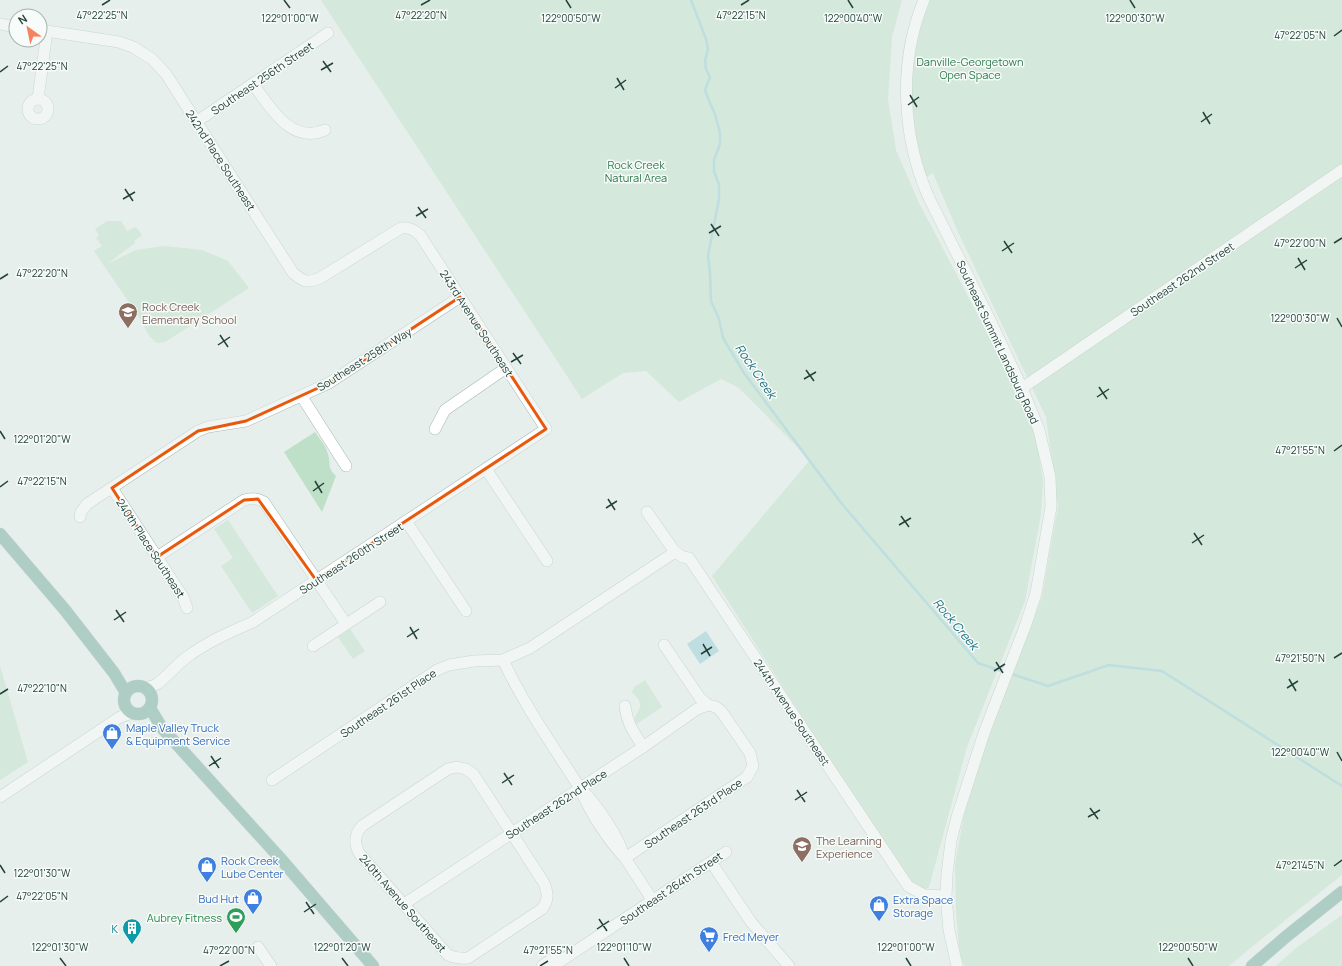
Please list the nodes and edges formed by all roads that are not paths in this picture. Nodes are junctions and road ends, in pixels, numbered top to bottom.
1 (924, 0) edge
2 (48, 32) edge
3 (328, 33) dead end
4 (42, 48) edge
5 (253, 84) junction
6 (38, 99) dead end
7 (196, 122) junction
8 (325, 130) dead end
9 (1342, 170) edge
10 (401, 228) joint
11 (460, 297) junction
12 (506, 368) junction
13 (1022, 388) junction
14 (302, 397) junction
15 (435, 429) dead end
16 (546, 429) joint
17 (346, 466) dead end
18 (486, 469) junction
19 (112, 488) junction
20 (647, 512) dead end
21 (80, 517) dead end
22 (406, 521) junction
23 (0, 534) edge
24 (675, 552) junction
25 (157, 557) junction
26 (546, 561) dead end
27 (316, 580) junction
28 (380, 602) dead end
29 (187, 608) dead end
30 (466, 611) dead end
31 (346, 624) junction
32 (664, 645) dead end
33 (313, 646) dead end
34 (503, 660) junction
35 (129, 690) junction
36 (140, 704) junction
37 (708, 705) junction
38 (625, 706) dead end
39 (643, 747) junction
40 (272, 780) dead end
41 (580, 788) junction
42 (0, 797) edge
43 (512, 833) junction
44 (726, 852) dead end
45 (625, 858) junction
46 (711, 862) junction
47 (1342, 892) edge
48 (946, 896) junction
49 (653, 901) junction
50 (404, 904) junction
51 (258, 947) dead end
52 (576, 951) junction
53 (271, 966) edge
54 (373, 966) edge
55 (542, 966) edge
56 (553, 966) edge
57 (789, 966) edge
58 (957, 966) edge
59 (1252, 966) edge

1 - 13 street, Southeast Summit Landsburg Road
2 - 7 street, 242nd Place Southeast
3 - 5 street, Southeast 256th Street
4 - 6 street
5 - 7 street, Southeast 256th Street
5 - 8 street
7 - 10 street, 242nd Place Southeast
9 - 13 street, Southeast 262nd Street
10 - 11 street, 243rd Avenue Southeast
11 - 12 street, 243rd Avenue Southeast
11 - 14 street, Southeast 258th Way
12 - 15 street
12 - 16 street, 243rd Avenue Southeast
13 - 48 street, Southeast Summit Landsburg Road
14 - 17 street
14 - 19 street, Southeast 258th Way
16 - 18 street, Southeast 260th Street
18 - 22 street, Southeast 260th Street
18 - 26 street
19 - 21 street, Southeast 258th Way
19 - 25 street, 240th Place Southeast
20 - 24 street, 244th Avenue Southeast
22 - 27 street, Southeast 260th Street
22 - 30 street
23 - 35 main road
24 - 34 street, Southeast 261st Place
24 - 48 street, 244th Avenue Southeast
25 - 27 street
25 - 29 street, 240th Place Southeast
27 - 31 street
27 - 36 street, Southeast 260th Street
28 - 31 street
31 - 33 street
32 - 37 street
34 - 40 street, Southeast 261st Place
34 - 41 street
35 - 36 main road
35 - 36 main road
36 - 42 street, Southeast 260th Street
36 - 54 main road
37 - 39 street, Southeast 262nd Place
37 - 45 street, Southeast 263rd Place
38 - 39 street
39 - 41 street, Southeast 262nd Place
41 - 43 street, Southeast 262nd Place
41 - 45 street
43 - 50 street, Southeast 262nd Place
43 - 50 street, 240th Avenue Southeast
43 - 50 street, 240th Avenue Southeast
44 - 46 street, Southeast 264th Street
45 - 49 street
46 - 49 street, Southeast 264th Street
46 - 57 street
47 - 59 main road
48 - 58 street, Southeast Summit Landsburg Road
49 - 52 street, Southeast 264th Street
51 - 53 street
52 - 55 street, Southeast 264th Street
52 - 56 street, Southeast 264th Street

